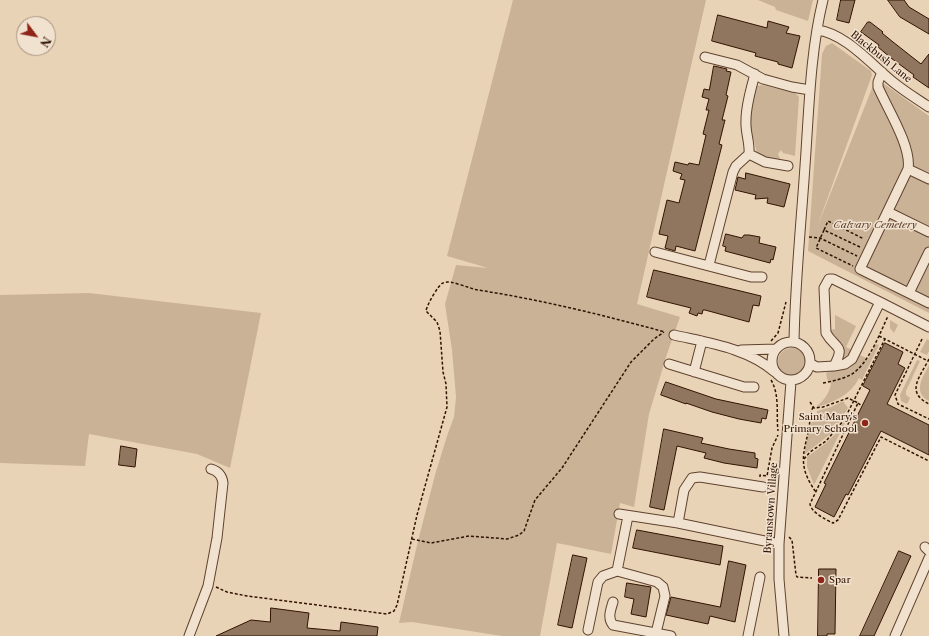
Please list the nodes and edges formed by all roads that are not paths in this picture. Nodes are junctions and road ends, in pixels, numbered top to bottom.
1 (823, 0) edge
2 (820, 30) junction
3 (705, 57) dead end
4 (882, 72) junction
5 (755, 74) junction
6 (810, 90) junction
7 (929, 107) edge
8 (748, 154) junction
9 (788, 166) dead end
10 (908, 169) junction
11 (929, 179) edge
12 (888, 212) junction
13 (929, 232) edge
14 (655, 252) dead end
15 (929, 252) edge
16 (709, 265) junction
17 (762, 277) dead end
18 (909, 293) junction
19 (880, 302) junction
20 (929, 303) edge
21 (929, 328) edge
22 (674, 335) road end
23 (702, 341) junction
24 (794, 342) junction
25 (776, 349) junction
26 (738, 350) junction
27 (669, 364) dead end
28 (810, 364) junction
29 (834, 366) junction
30 (694, 372) junction
31 (773, 376) junction
32 (791, 381) junction
33 (754, 387) dead end
34 (212, 469) dead end
35 (761, 487) road end
36 (678, 523) junction
37 (779, 544) junction
38 (929, 558) edge
39 (618, 571) junction
40 (760, 577) dead end
41 (613, 602) dead end
42 (588, 630) dead end
43 (656, 633) junction
44 (897, 635) edge
45 (189, 636) edge
46 (671, 636) edge
47 (748, 636) edge
48 (784, 636) edge

1 - 2 street
2 - 4 street, Blackbush Lane
2 - 6 street
3 - 5 street
4 - 7 street, Blackbush Lane
4 - 10 street
5 - 6 street
5 - 8 street
6 - 24 street
8 - 9 street
8 - 16 street
10 - 11 street
10 - 12 street
12 - 13 street
12 - 18 street
14 - 16 street
15 - 18 street
16 - 17 street
18 - 20 street
19 - 21 street
19 - 29 street
19 - 29 street
22 - 23 street
23 - 26 street
23 - 30 street
24 - 25 street
24 - 28 street
25 - 26 street
25 - 31 street
26 - 31 street
27 - 30 street
28 - 29 street
28 - 32 street
30 - 33 street
31 - 32 street
32 - 37 street, Byranstown Village
34 - 45 street
35 - 36 street
36 - 37 street
36 - 39 street
37 - 48 street, Byranstown Village
38 - 44 street
39 - 42 street
39 - 43 street
40 - 47 street
41 - 43 street
43 - 46 street

